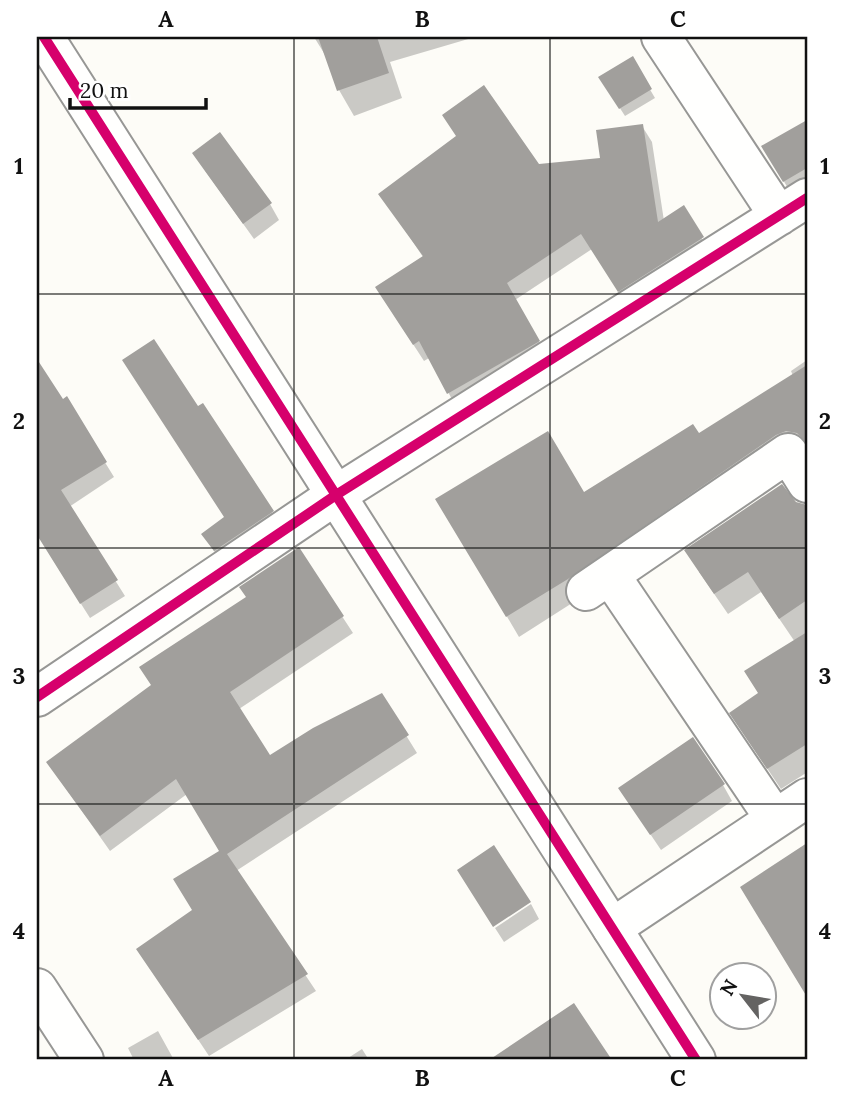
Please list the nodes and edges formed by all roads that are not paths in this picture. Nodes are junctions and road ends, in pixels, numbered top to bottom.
1 (44, 37) edge
2 (661, 37) edge
3 (793, 207) edge
4 (807, 483) edge
5 (336, 495) junction
6 (37, 697) edge
7 (807, 798) edge
8 (775, 820) junction
9 (612, 928) junction
10 (37, 988) edge
11 (84, 1060) edge
12 (696, 1060) edge

1 - 5 street
2 - 3 street
3 - 5 street
4 - 8 street
5 - 6 street
5 - 9 street
7 - 8 street
8 - 9 street
9 - 12 street
10 - 11 street

